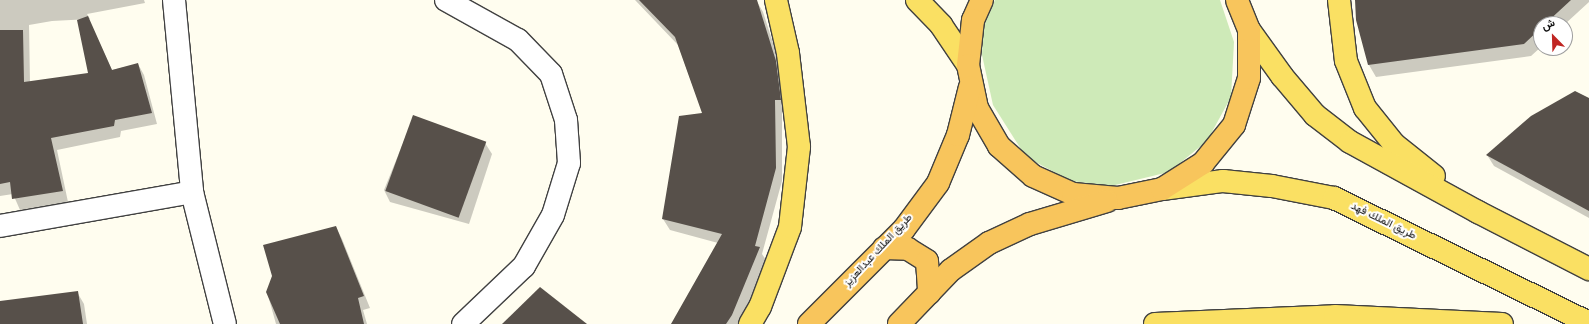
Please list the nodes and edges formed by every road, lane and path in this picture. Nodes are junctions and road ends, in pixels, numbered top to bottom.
1 (174, 0) edge
2 (446, 0) edge
3 (776, 0) edge
4 (917, 0) edge
5 (982, 0) edge
6 (1237, 0) edge
7 (1251, 0) edge
8 (1339, 0) edge
9 (1247, 26) junction
10 (970, 74) junction
11 (1162, 188) junction
12 (192, 192) junction
13 (1118, 198) junction
14 (1478, 212) junction
15 (0, 226) edge
16 (884, 248) junction
17 (1589, 269) edge
18 (929, 293) junction
19 (1589, 323) edge
20 (226, 324) edge
21 (463, 324) edge
22 (750, 324) edge
23 (809, 324) edge
24 (899, 324) edge
25 (1155, 324) edge
26 (1502, 324) edge

1 - 12 street
2 - 21 street
3 - 22 main road
4 - 10 main road
5 - 10 highway
6 - 9 highway
7 - 9 highway
8 - 14 main road
9 - 11 highway
9 - 14 main road
10 - 13 highway
10 - 16 highway, طريق الملك عبدالعزيز
11 - 13 highway
11 - 19 main road, طريق الملك فهد
12 - 15 street
12 - 20 street
13 - 18 highway
14 - 17 main road
16 - 18 highway
16 - 23 highway, طريق الملك عبدالعزيز
18 - 24 highway
25 - 26 main road

